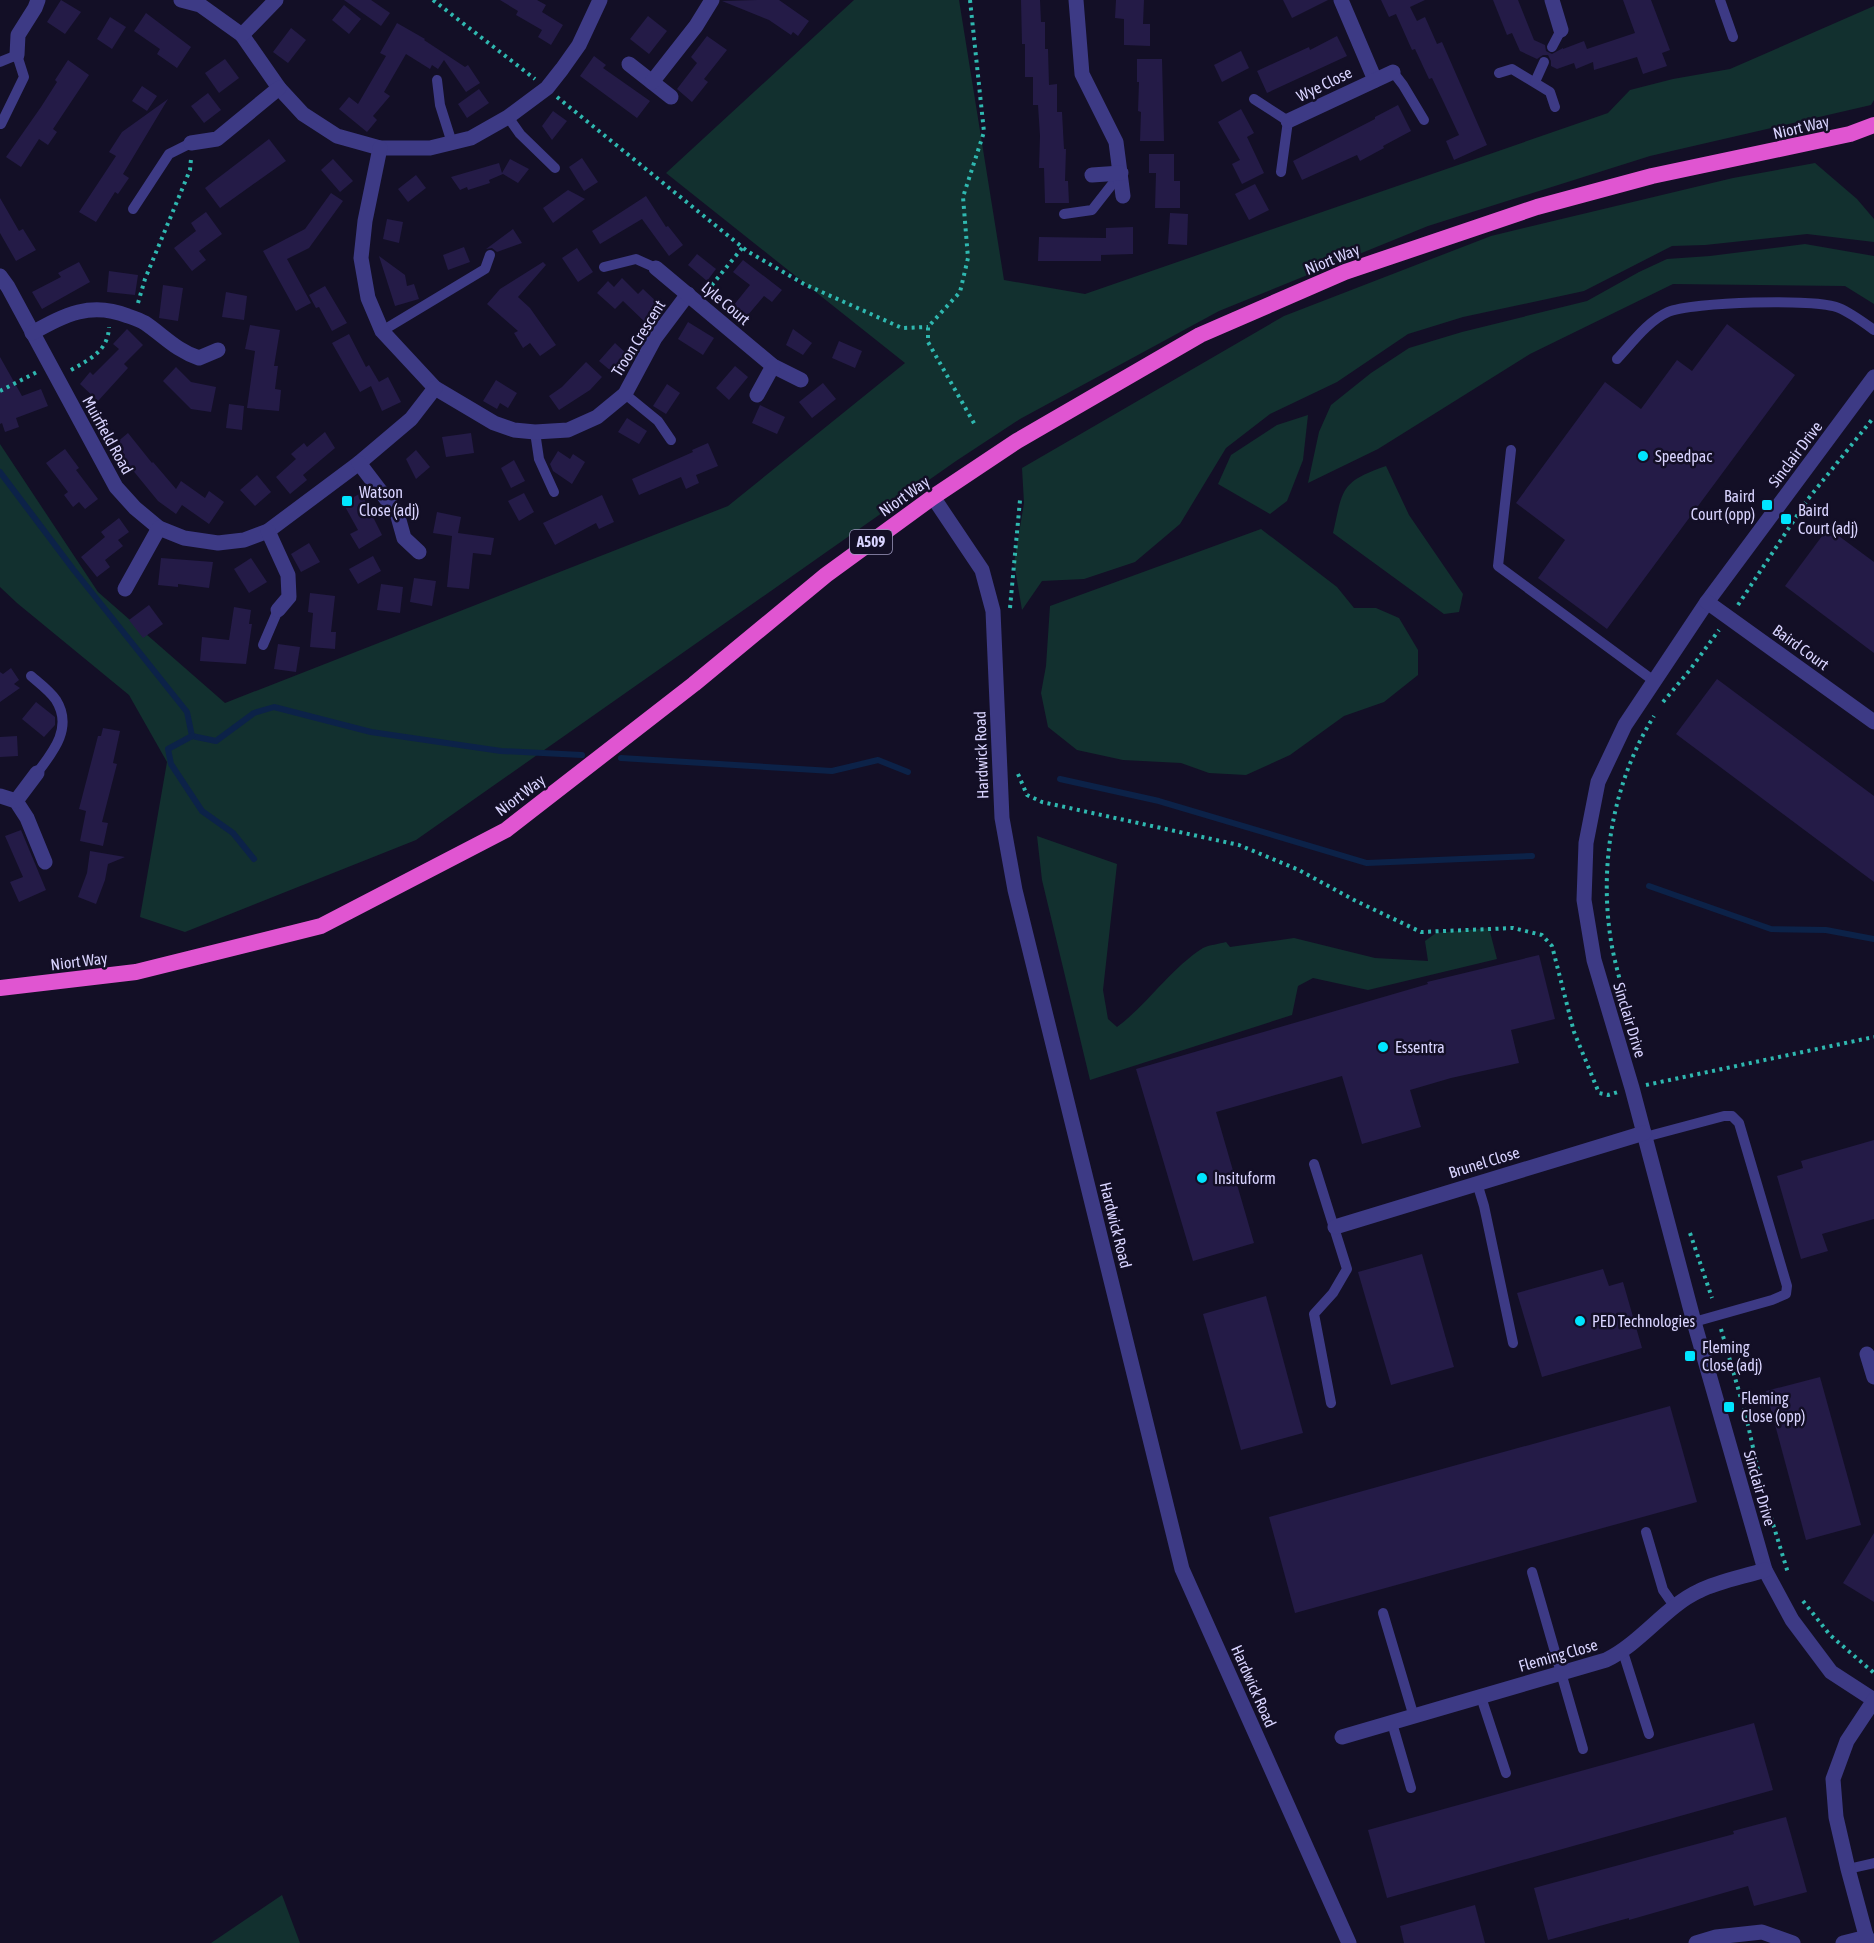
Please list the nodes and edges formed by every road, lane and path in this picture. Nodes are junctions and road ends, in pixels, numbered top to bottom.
1 (38, 0) edge
2 (181, 0) edge
3 (276, 0) edge
4 (433, 0) edge
5 (712, 0) edge
6 (970, 0) edge
7 (1076, 0) edge
8 (1341, 0) edge
9 (1720, 0) edge
10 (1555, 1) edge
11 (594, 2) edge
12 (1561, 30) joint
13 (242, 35) junction
14 (1732, 37) dead end
15 (1552, 47) dead end
16 (17, 55) junction
17 (0, 62) edge
18 (1544, 62) dead end
19 (629, 64) dead end
20 (1393, 72) joint
21 (1499, 73) dead end
22 (437, 80) dead end
23 (1375, 80) junction
24 (652, 82) junction
25 (1535, 82) junction
26 (279, 88) junction
27 (547, 88) junction
28 (671, 97) dead end
29 (1254, 99) dead end
30 (1555, 107) dead end
31 (508, 117) junction
32 (1424, 120) dead end
33 (1288, 122) junction
34 (1, 123) edge
35 (1874, 125) edge
36 (1850, 134) junction
37 (1874, 138) edge
38 (191, 143) junction
39 (452, 143) junction
40 (380, 148) junction
41 (555, 168) dead end
42 (1281, 171) dead end
43 (1121, 173) junction
44 (1092, 175) dead end
45 (1122, 196) dead end
46 (134, 209) dead end
47 (1064, 214) dead end
48 (743, 248) junction
49 (490, 255) dead end
50 (604, 267) dead end
51 (656, 268) joint
52 (0, 276) edge
53 (693, 298) junction
54 (121, 313) junction
55 (928, 327) junction
56 (1874, 330) edge
57 (382, 331) junction
58 (32, 333) junction
59 (218, 350) dead end
60 (1617, 359) dead end
61 (773, 366) junction
62 (53, 372) junction
63 (801, 380) dead end
64 (1872, 385) edge
65 (435, 388) junction
66 (0, 391) edge
67 (625, 394) junction
68 (757, 395) dead end
69 (1874, 417) edge
70 (975, 425) dead end
71 (535, 432) junction
72 (671, 440) dead end
73 (1511, 450) dead end
74 (359, 463) junction
75 (554, 492) dead end
76 (933, 497) junction
77 (1020, 500) dead end
78 (159, 528) junction
79 (268, 531) junction
80 (419, 552) dead end
81 (125, 589) dead end
82 (1707, 602) junction
83 (1738, 606) dead end
84 (278, 610) joint
85 (1011, 620) dead end
86 (1719, 630) dead end
87 (263, 645) dead end
88 (32, 676) dead end
89 (1654, 681) junction
90 (1661, 704) dead end
91 (1656, 713) dead end
92 (1874, 722) edge
93 (1016, 770) dead end
94 (37, 773) joint
95 (0, 796) edge
96 (16, 801) junction
97 (45, 862) dead end
98 (0, 988) edge
99 (1623, 992) dead end
100 (1874, 1037) edge
101 (1646, 1080) dead end
102 (1632, 1088) junction
103 (1649, 1090) dead end
104 (1644, 1135) junction
105 (1314, 1164) dead end
106 (1477, 1182) junction
107 (1335, 1227) junction
108 (1689, 1232) dead end
109 (1712, 1298) dead end
110 (1694, 1322) junction
111 (1721, 1329) dead end
112 (1513, 1343) dead end
113 (1867, 1354) dead end
114 (1874, 1377) edge
115 (1331, 1403) dead end
116 (1646, 1532) dead end
117 (1765, 1570) junction
118 (1533, 1572) dead end
119 (1789, 1575) dead end
120 (1798, 1592) dead end
121 (1675, 1607) junction
122 (1383, 1613) dead end
123 (1623, 1652) junction
124 (1560, 1672) junction
125 (1874, 1673) edge
126 (1481, 1697) junction
127 (1874, 1700) edge
128 (1414, 1717) junction
129 (1392, 1723) junction
130 (1649, 1734) dead end
131 (1342, 1737) dead end
132 (1583, 1749) dead end
133 (1506, 1773) dead end
134 (1411, 1788) dead end
135 (1874, 1863) edge
136 (1848, 1869) junction
137 (1868, 1940) edge
138 (1349, 1943) edge
139 (1696, 1943) edge
140 (1793, 1943) edge
141 (1843, 1943) edge

1 - 16 street
2 - 13 street
3 - 13 street
4 - 27 path
5 - 24 street
6 - 55 path
7 - 43 street
8 - 23 street, Wye Close
9 - 14 lane
10 - 12 street
11 - 27 street
12 - 15 lane
13 - 26 street
16 - 17 lane
16 - 34 lane
18 - 25 lane
19 - 24 street
20 - 23 street, Wye Close
20 - 32 lane
21 - 25 lane
22 - 39 lane
23 - 33 street, Wye Close
24 - 28 street
25 - 30 lane
26 - 38 street
26 - 40 street
27 - 31 street
27 - 48 path
29 - 33 lane
31 - 39 street
31 - 41 lane
33 - 42 lane
35 - 36 highway, Niort Way / A509
36 - 37 highway, Niort Way / A509
36 - 76 highway, Niort Way / A509
38 - 46 lane
38 - 54 path
39 - 40 street
40 - 57 street, Troon Crescent
43 - 44 street
43 - 45 street
43 - 47 lane
48 - 53 path
48 - 55 path
49 - 57 lane
50 - 51 lane
51 - 53 street, Lyle Court
52 - 58 street, Muirfield Road
53 - 61 street, Lyle Court
53 - 67 street, Troon Crescent
54 - 58 street
54 - 59 street
54 - 62 path
55 - 70 path
56 - 60 lane
57 - 65 street, Troon Crescent
58 - 62 street, Muirfield Road
61 - 63 street, Lyle Court
61 - 68 street
62 - 66 path
62 - 78 street, Muirfield Road
64 - 82 street, Sinclair Drive
65 - 71 street, Troon Crescent
65 - 74 street, Muirfield Road
67 - 71 street, Troon Crescent
67 - 72 lane
69 - 83 path
71 - 75 lane
73 - 89 lane
74 - 79 street, Muirfield Road
74 - 80 street
76 - 98 highway, Niort Way / A509
76 - 138 street, Hardwick Road
77 - 85 path
78 - 79 street, Muirfield Road
78 - 81 street
79 - 84 street
82 - 89 street, Sinclair Drive
82 - 92 street, Baird Court
84 - 87 lane
86 - 90 path
88 - 94 lane
89 - 102 street, Sinclair Drive
91 - 99 path
93 - 102 path
94 - 96 street
95 - 96 street
96 - 97 street
100 - 102 path
101 - 103 path
102 - 104 street, Sinclair Drive
104 - 106 street, Brunel Close
104 - 110 street, Sinclair Drive
104 - 110 lane
105 - 107 lane
106 - 107 street, Brunel Close
106 - 112 lane
107 - 115 lane
108 - 109 path
110 - 117 street, Sinclair Drive
111 - 119 path
113 - 114 street
116 - 121 lane
117 - 121 street, Fleming Close
117 - 127 street, Sinclair Drive
118 - 124 lane
120 - 125 path
121 - 123 street, Fleming Close
122 - 128 lane
123 - 124 street, Fleming Close
123 - 130 lane
124 - 126 street, Fleming Close
124 - 132 lane
126 - 128 street, Fleming Close
126 - 133 lane
127 - 136 street, Sinclair Drive
128 - 129 street, Fleming Close
129 - 131 street, Fleming Close
129 - 134 lane
135 - 136 lane
136 - 137 street, Sinclair Drive
137 - 141 street, Sinclair Drive
139 - 140 street

